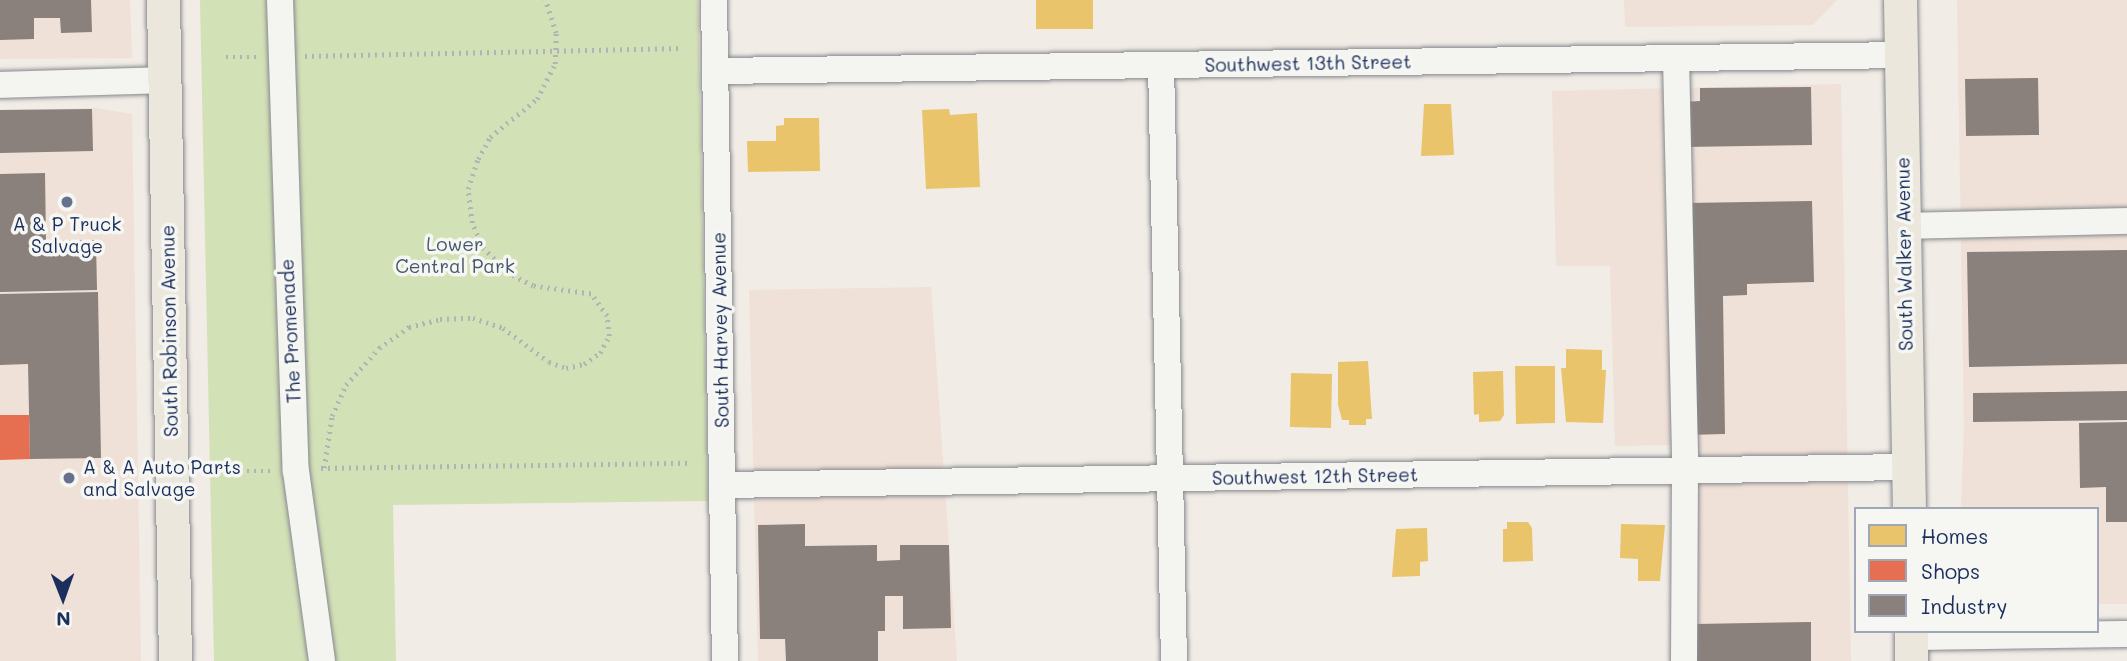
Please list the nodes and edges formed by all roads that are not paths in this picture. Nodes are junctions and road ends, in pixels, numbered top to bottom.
1 (163, 0) edge
2 (280, 0) edge
3 (714, 0) edge
4 (1900, 0) edge
5 (1901, 55) junction
6 (1676, 58) junction
7 (1161, 65) junction
8 (716, 71) junction
9 (165, 80) junction
10 (0, 85) edge
11 (2127, 221) edge
12 (1903, 226) junction
13 (1909, 467) junction
14 (1685, 470) junction
15 (1172, 478) junction
16 (722, 485) junction
17 (1909, 507) edge
18 (2127, 634) edge
19 (1911, 643) edge
20 (175, 661) edge
21 (322, 661) edge
22 (725, 661) edge
23 (1174, 661) edge
24 (1684, 661) edge

1 - 9 main road, South Robinson Avenue
2 - 21 street, The Promenade
3 - 8 street, South Harvey Avenue
4 - 5 main road, South Walker Avenue
5 - 6 street, Southwest 13th Street
5 - 12 main road, South Walker Avenue
6 - 7 street, Southwest 13th Street
6 - 14 street
7 - 8 street, Southwest 13th Street
7 - 15 street
8 - 16 street, South Harvey Avenue
9 - 10 street
9 - 20 main road, South Robinson Avenue
11 - 12 street
12 - 13 main road, South Walker Avenue
13 - 14 street, Southwest 12th Street
13 - 17 main road, South Walker Avenue
14 - 15 street, Southwest 12th Street
14 - 24 street
15 - 16 street, Southwest 12th Street
15 - 23 street
16 - 22 street, South Harvey Avenue
18 - 19 street

